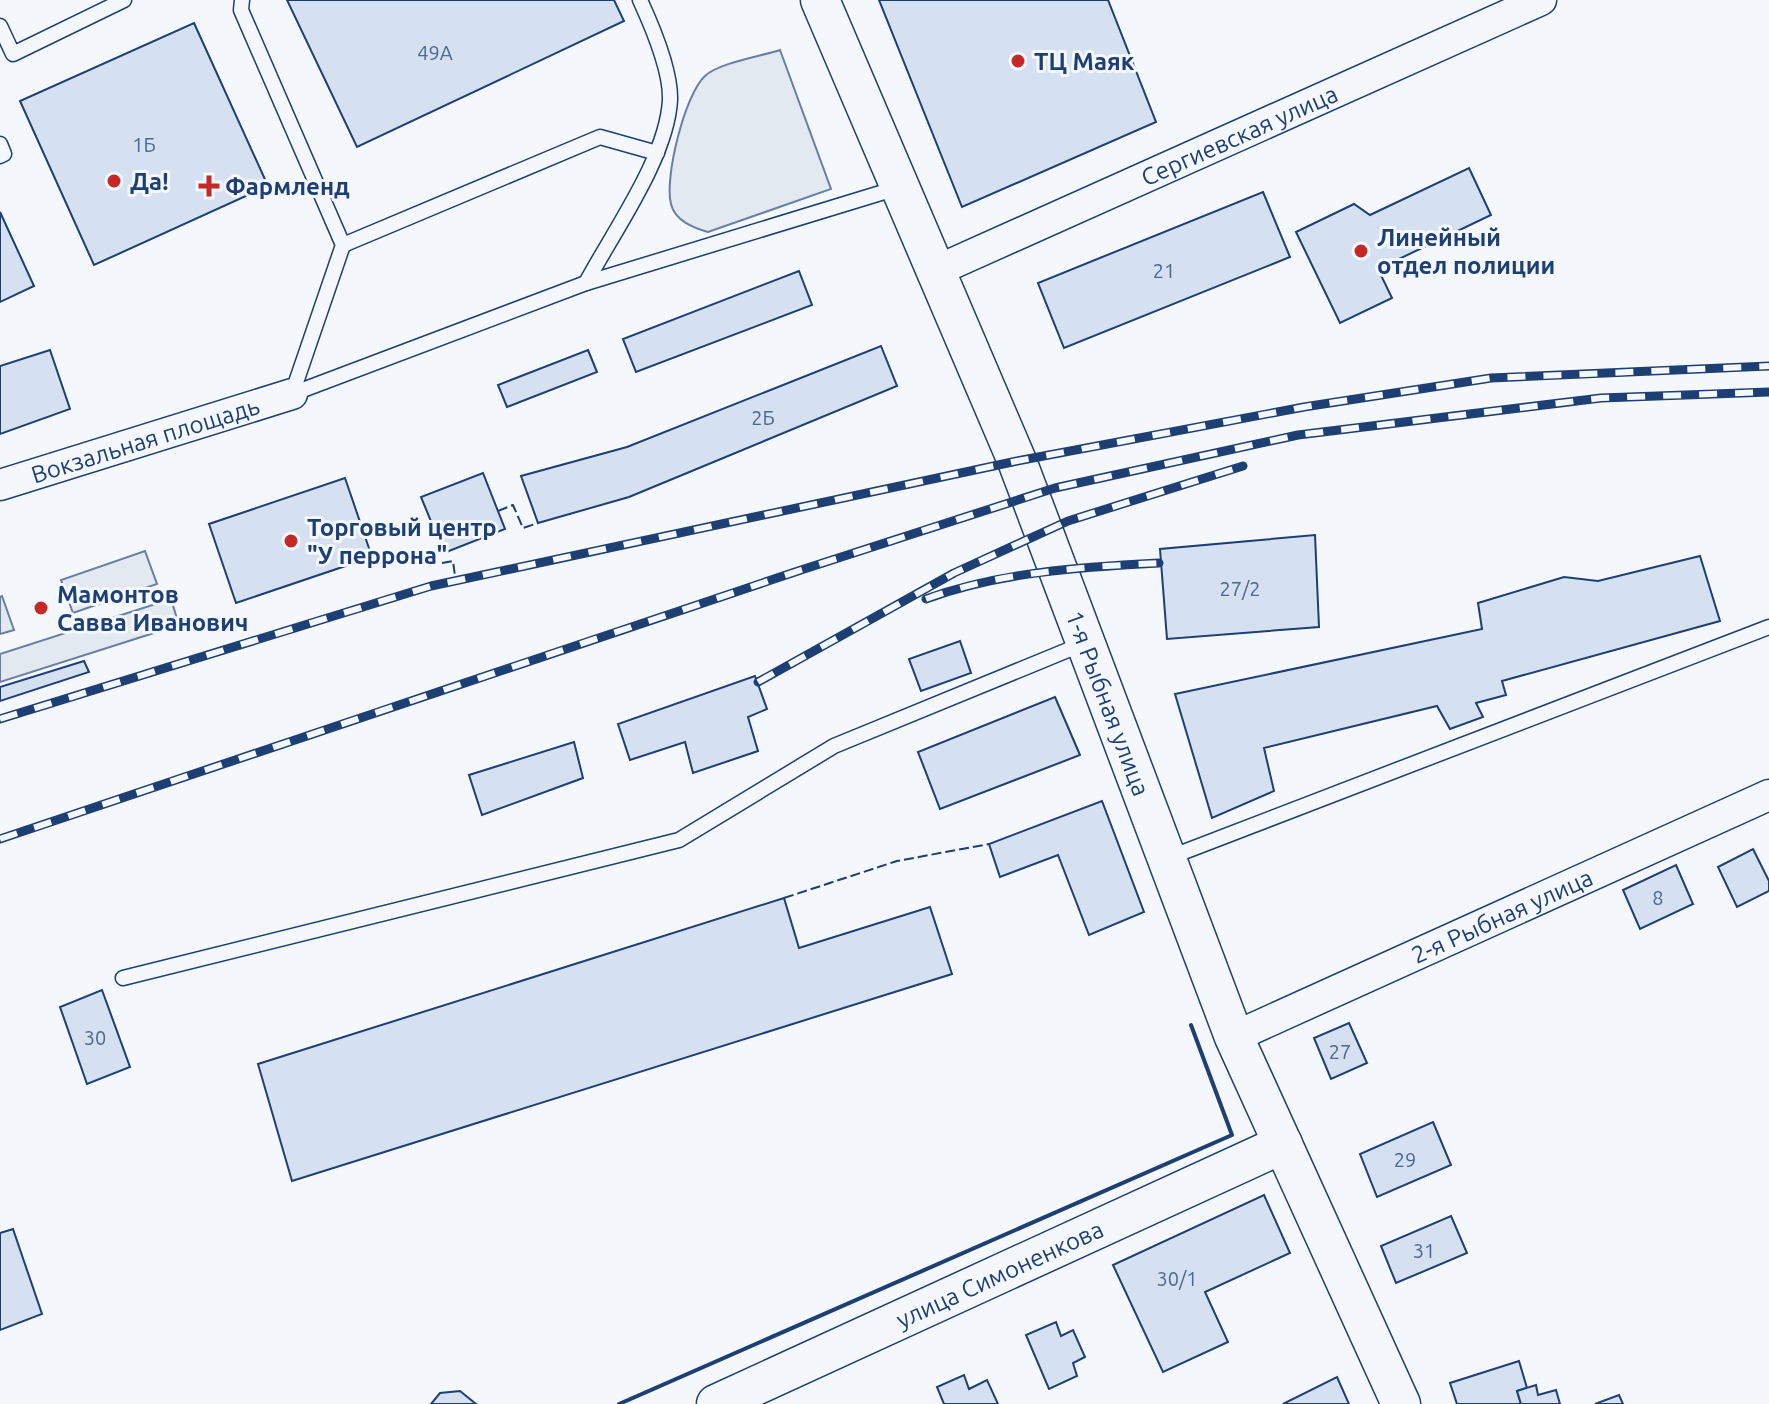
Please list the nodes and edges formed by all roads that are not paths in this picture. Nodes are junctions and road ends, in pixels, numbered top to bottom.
1 (124, 0) edge
2 (242, 0) edge
3 (640, 0) edge
4 (820, 0) edge
5 (1541, 0) edge
6 (0, 26) edge
7 (0, 144) edge
8 (657, 153) junction
9 (0, 156) edge
10 (898, 188) junction
11 (343, 245) junction
12 (938, 270) junction
13 (586, 283) junction
14 (292, 394) junction
15 (0, 485) edge
16 (1769, 627) edge
17 (1085, 643) junction
18 (1769, 795) edge
19 (1166, 859) junction
20 (123, 978) dead end
21 (1234, 1037) junction
22 (1283, 1144) junction
23 (716, 1404) edge
24 (1401, 1404) edge

1 - 6 lane
2 - 11 lane
3 - 8 lane
4 - 10 street, 1-я Рыбная улица
5 - 12 street, Сергиевская улица
7 - 9 lane
8 - 11 lane
8 - 13 lane
10 - 12 street, 1-я Рыбная улица
10 - 13 lane
11 - 14 lane
12 - 17 street, 1-я Рыбная улица
13 - 14 lane
14 - 15 street, Вокзальная площадь
16 - 19 lane
17 - 19 street, 1-я Рыбная улица
17 - 20 lane
18 - 21 street, 2-я Рыбная улица
19 - 21 street, 1-я Рыбная улица
21 - 22 street, 1-я Рыбная улица
22 - 23 street, улица Симоненкова
22 - 24 street, 1-я Рыбная улица

